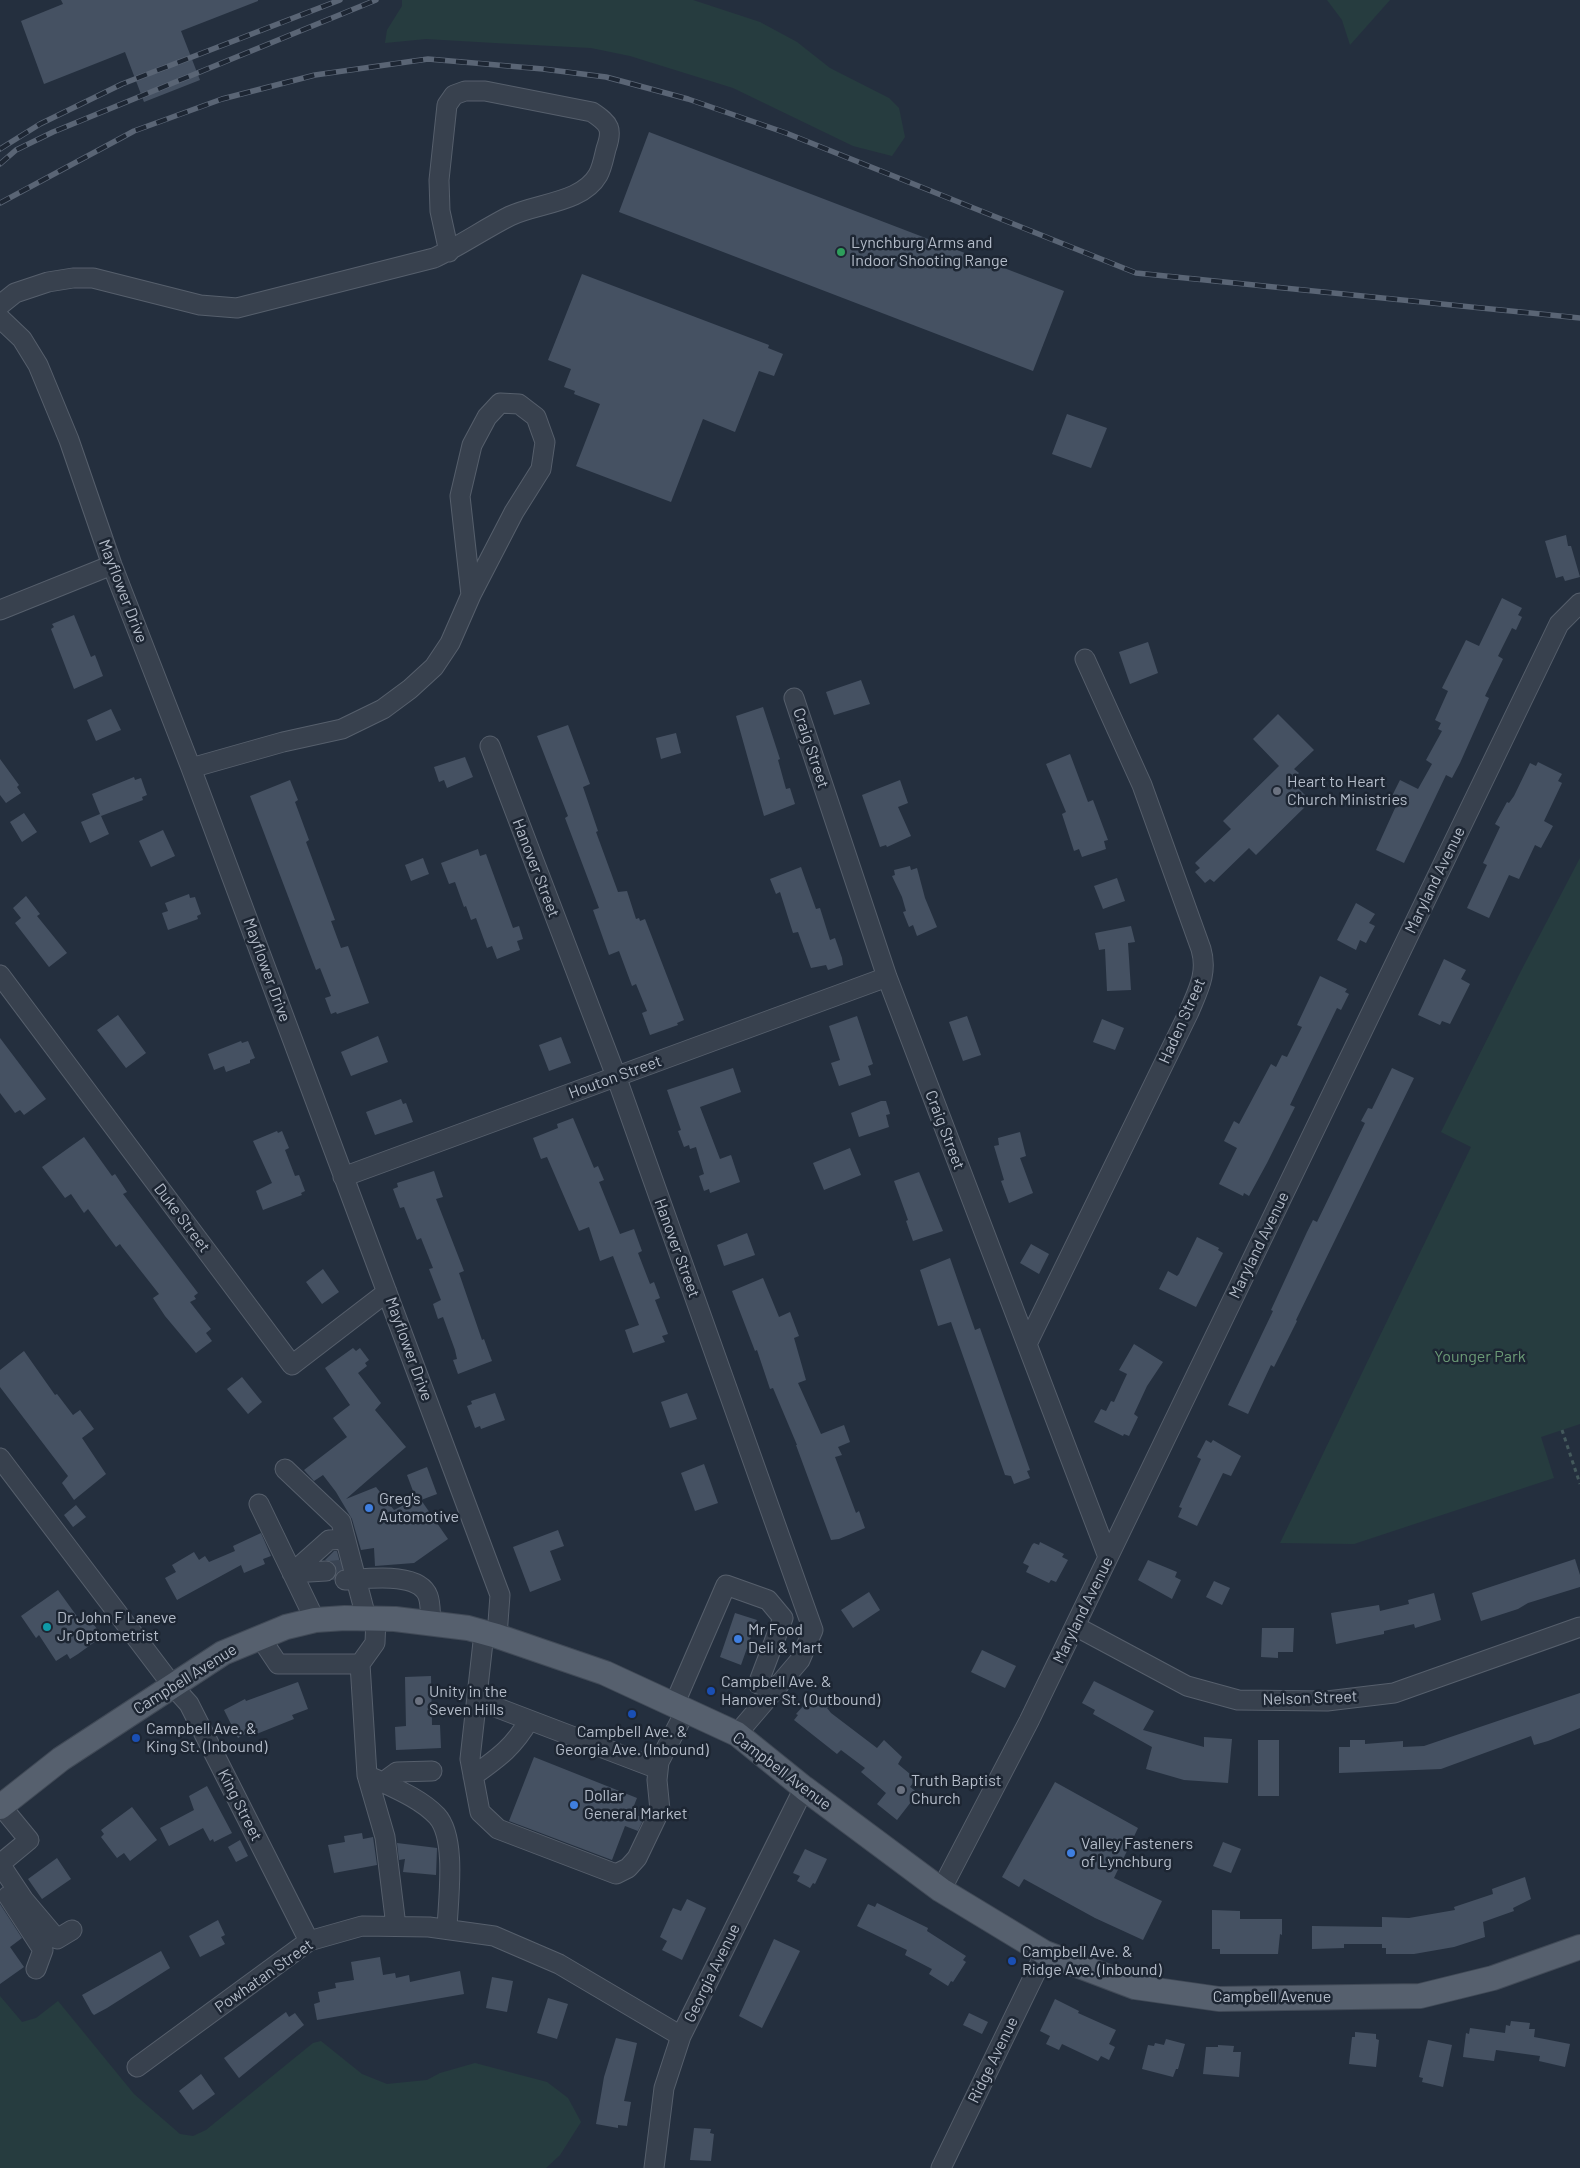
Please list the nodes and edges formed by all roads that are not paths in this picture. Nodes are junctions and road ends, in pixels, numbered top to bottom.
1 (449, 252) junction
2 (0, 304) edge
3 (0, 318) edge
4 (112, 565) junction
5 (471, 595) junction
6 (1580, 603) edge
7 (0, 610) edge
8 (1085, 659) dead end
9 (794, 698) dead end
10 (490, 746) dead end
11 (191, 768) junction
12 (0, 975) edge
13 (887, 978) junction
14 (616, 1076) junction
15 (343, 1177) junction
16 (387, 1292) junction
17 (1027, 1344) junction
18 (0, 1458) edge
19 (285, 1469) dead end
20 (259, 1504) dead end
21 (345, 1539) junction
22 (1108, 1557) junction
23 (349, 1574) junction
24 (326, 1576) tunnel mouth
25 (294, 1579) junction
26 (371, 1618) junction
27 (315, 1620) junction
28 (431, 1623) junction
29 (1075, 1626) junction
30 (1580, 1628) edge
31 (490, 1634) junction
32 (260, 1637) junction
33 (360, 1664) junction
34 (172, 1685) junction
35 (775, 1690) junction
36 (477, 1700) junction
37 (680, 1708) junction
38 (529, 1720) junction
39 (737, 1734) junction
40 (658, 1769) junction
41 (432, 1771) dead end
42 (473, 1776) junction
43 (374, 1779) junction
44 (804, 1788) junction
45 (1, 1806) edge
46 (0, 1864) edge
47 (0, 1885) edge
48 (941, 1890) junction
49 (396, 1926) junction
50 (447, 1929) junction
51 (72, 1930) dead end
52 (309, 1941) junction
53 (1580, 1947) edge
54 (1045, 1953) junction
55 (36, 1969) dead end
56 (681, 2036) junction
57 (137, 2067) dead end
58 (654, 2168) edge
59 (940, 2168) edge

1 - 1 street
1 - 2 street
3 - 4 street, Mayflower Drive
4 - 7 street
4 - 11 street, Mayflower Drive
5 - 5 street
5 - 11 street
6 - 22 street, Maryland Avenue
8 - 17 street, Haden Street
9 - 13 street, Craig Street
10 - 14 street, Hanover Street
11 - 15 street, Mayflower Drive
12 - 16 street, Duke Street
13 - 14 street, Houton Street
13 - 17 street, Craig Street
14 - 15 street, Houton Street
14 - 35 street, Hanover Street
15 - 16 street, Mayflower Drive
16 - 31 street, Mayflower Drive
17 - 22 street, Craig Street
18 - 34 street, King Street
19 - 21 street
20 - 25 street
21 - 23 street
21 - 25 street
22 - 29 street, Maryland Avenue
23 - 26 street
23 - 28 street
24 - 25 street
25 - 27 street
26 - 27 main road, Campbell Avenue
26 - 28 main road, Campbell Avenue
26 - 33 street
27 - 32 main road, Campbell Avenue
28 - 31 main road, Campbell Avenue
29 - 30 street, Nelson Street
29 - 48 street, Maryland Avenue
31 - 36 street, Mayflower Drive
31 - 37 main road, Campbell Avenue
32 - 33 street
32 - 34 main road, Campbell Avenue
33 - 43 street
34 - 45 main road, Campbell Avenue
34 - 52 street, King Street
35 - 37 street
35 - 39 street, Hanover Street
36 - 38 street
36 - 42 street, Mayflower Drive
37 - 39 main road, Campbell Avenue
37 - 40 street
38 - 40 street
38 - 42 street
39 - 44 main road, Campbell Avenue
40 - 42 street, Mayflower Drive
41 - 43 street
43 - 49 street
43 - 50 street
44 - 48 main road, Campbell Avenue
44 - 56 street, Georgia Avenue
45 - 46 street
46 - 51 street
47 - 55 street
48 - 54 main road, Campbell Avenue
49 - 50 street, Powhatan Street
49 - 52 street, Powhatan Street
50 - 56 street, Powhatan Street
52 - 57 street, Powhatan Street
53 - 54 main road, Campbell Avenue
54 - 59 street, Ridge Avenue
56 - 58 street, Georgia Avenue

